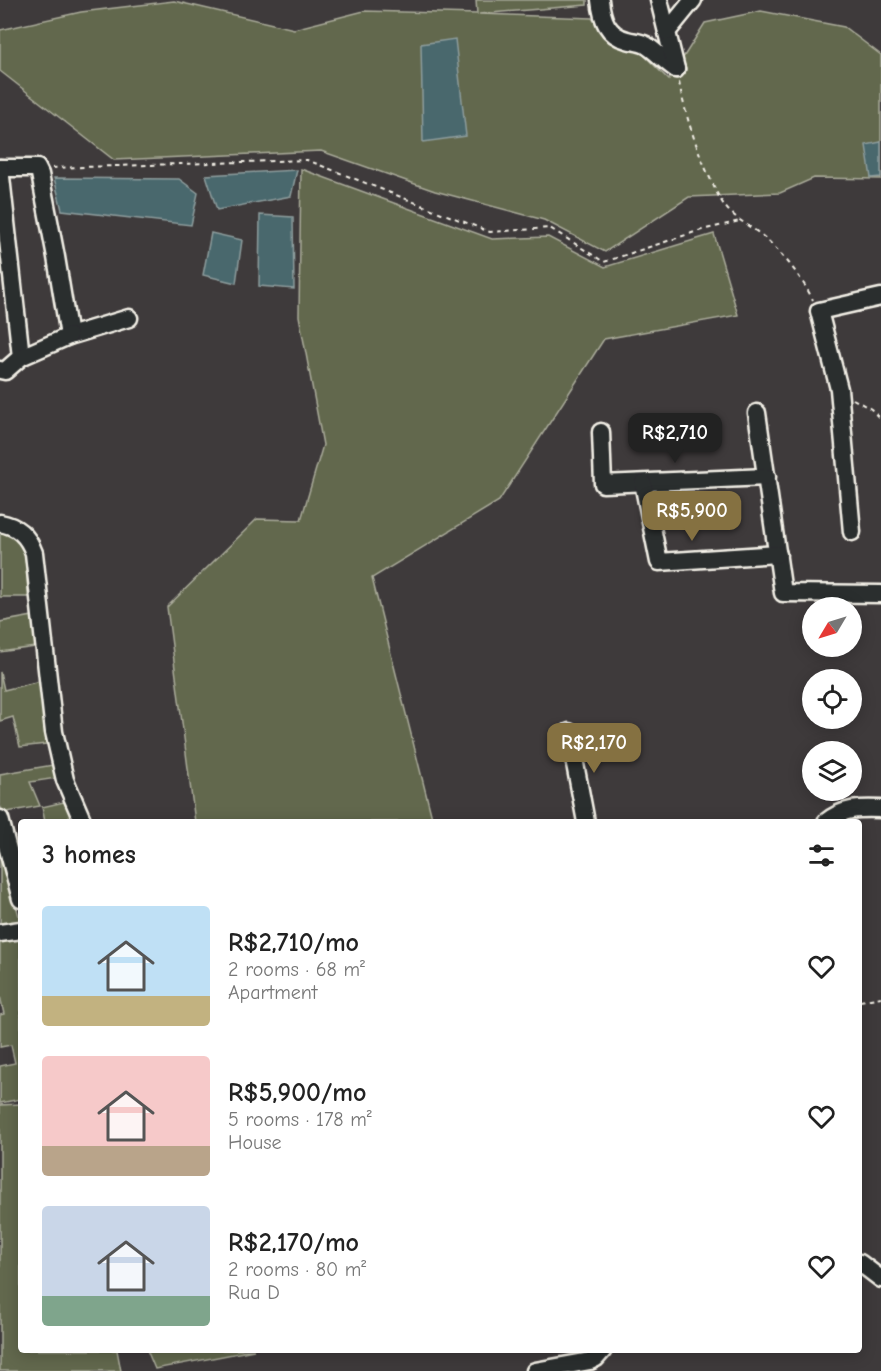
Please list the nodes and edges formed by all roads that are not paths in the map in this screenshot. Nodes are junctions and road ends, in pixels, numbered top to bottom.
1 (600, 0) edge
2 (658, 0) edge
3 (693, 0) edge
4 (667, 32) junction
5 (0, 168) edge
6 (881, 297) edge
7 (129, 318) dead end
8 (69, 336) junction
9 (21, 357) junction
10 (0, 370) edge
11 (758, 413) dead end
12 (601, 432) dead end
13 (767, 477) junction
14 (643, 483) junction
15 (0, 523) edge
16 (852, 532) dead end
17 (778, 554) junction
18 (881, 594) edge
19 (569, 732) dead end
20 (881, 809) edge
21 (82, 819) edge
22 (585, 819) edge
23 (829, 819) edge
24 (1, 829) edge
25 (18, 888) edge
26 (18, 930) edge
27 (0, 933) edge
28 (862, 1264) edge
29 (880, 1277) edge
30 (600, 1360) edge
31 (536, 1371) edge

1 - 4 street
2 - 4 street
3 - 4 street
5 - 8 street
5 - 9 street
6 - 16 street
7 - 8 street
8 - 9 street
9 - 10 street
11 - 13 street
12 - 14 street
13 - 14 street
13 - 17 street
14 - 17 street
15 - 21 street
17 - 18 street
19 - 22 street
20 - 23 street
24 - 25 street
26 - 27 street
28 - 29 street
30 - 31 street

